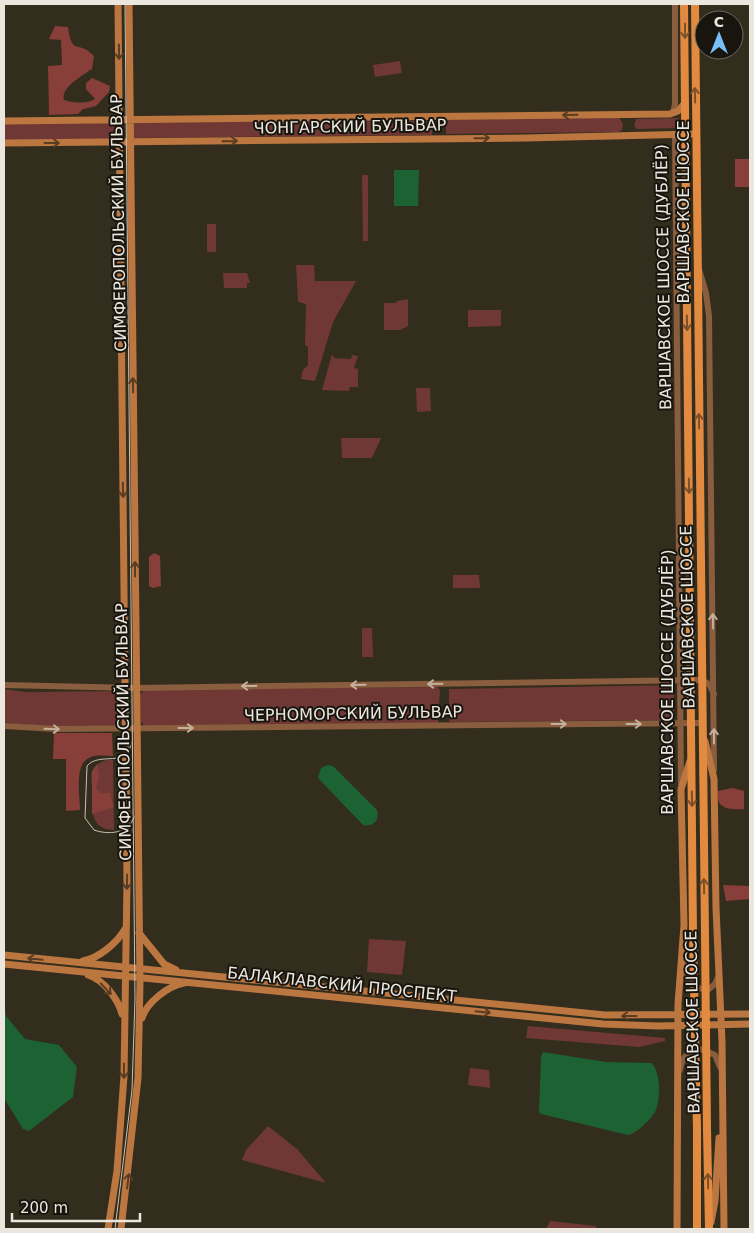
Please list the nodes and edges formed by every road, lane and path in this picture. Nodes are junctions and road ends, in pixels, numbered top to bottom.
1 (118, 4) edge
2 (129, 4) edge
3 (675, 4) edge
4 (684, 4) edge
5 (695, 4) edge
6 (685, 103) junction
7 (673, 113) junction
8 (120, 120) junction
9 (130, 120) junction
10 (4, 121) edge
11 (675, 134) junction
12 (685, 134) junction
13 (696, 134) junction
14 (120, 142) junction
15 (131, 142) junction
16 (4, 143) edge
17 (686, 240) junction
18 (697, 262) junction
19 (676, 289) junction
20 (122, 441) junction
21 (134, 441) junction
22 (682, 680) junction
23 (691, 680) junction
24 (702, 680) junction
25 (4, 685) edge
26 (125, 688) junction
27 (136, 688) junction
28 (714, 694) junction
29 (682, 724) junction
30 (691, 724) junction
31 (4, 726) edge
32 (703, 727) junction
33 (126, 728) junction
34 (137, 728) junction
35 (692, 751) junction
36 (714, 779) junction
37 (681, 789) junction
38 (126, 929) junction
39 (139, 933) junction
40 (683, 953) junction
41 (4, 956) edge
42 (67, 962) junction
43 (4, 964) edge
44 (73, 971) junction
45 (125, 972) junction
46 (138, 973) junction
47 (719, 973) junction
48 (191, 974) junction
49 (191, 982) junction
50 (721, 1014) junction
51 (750, 1015) edge
52 (678, 1016) junction
53 (124, 1022) junction
54 (140, 1023) junction
55 (750, 1023) edge
56 (721, 1025) junction
57 (678, 1026) junction
58 (679, 1081) junction
59 (722, 1081) junction
60 (723, 1095) junction
61 (677, 1207) junction
62 (108, 1229) edge
63 (121, 1229) edge
64 (677, 1229) edge
65 (682, 1229) edge
66 (697, 1229) edge
67 (709, 1229) edge
68 (724, 1229) edge

1 -> 8 main road, СИМФЕРОПОЛЬСКИЙ БУЛЬВАР
2 - 9 main road, СИМФЕРОПОЛЬСКИЙ БУЛЬВАР
3 - 7 street
4 -> 6 main road, ВАРШАВСКОЕ ШОССЕ
13 -> 5 main road, ВАРШАВСКОЕ ШОССЕ
6 - 7 main road
6 - 12 main road, ВАРШАВСКОЕ ШОССЕ
7 -> 9 main road, ЧОНГАРСКИЙ БУЛЬВАР
8 - 9 main road, ЧОНГАРСКИЙ БУЛЬВАР
8 - 10 main road, ЧОНГАРСКИЙ БУЛЬВАР
8 - 14 main road, СИМФЕРОПОЛЬСКИЙ БУЛЬВАР
9 - 15 main road, СИМФЕРОПОЛЬСКИЙ БУЛЬВАР
11 - 12 main road, ЧОНГАРСКИЙ БУЛЬВАР
15 -> 11 main road, ЧОНГАРСКИЙ БУЛЬВАР
11 - 19 street, ВАРШАВСКОЕ ШОССЕ (ДУБЛЁР)
12 - 13 main road, ЧОНГАРСКИЙ БУЛЬВАР
12 - 17 main road, ВАРШАВСКОЕ ШОССЕ
13 - 18 main road, ВАРШАВСКОЕ ШОССЕ
14 - 15 main road, ЧОНГАРСКИЙ БУЛЬВАР
16 -> 14 main road, ЧОНГАРСКИЙ БУЛЬВАР
14 - 20 main road, СИМФЕРОПОЛЬСКИЙ БУЛЬВАР
21 -> 15 main road, СИМФЕРОПОЛЬСКИЙ БУЛЬВАР
17 - 19 street
17 -> 23 main road, ВАРШАВСКОЕ ШОССЕ
24 -> 18 main road, ВАРШАВСКОЕ ШОССЕ
28 -> 18 street
19 - 22 street, ВАРШАВСКОЕ ШОССЕ (ДУБЛЁР)
20 - 21 main road
20 -> 26 main road, СИМФЕРОПОЛЬСКИЙ БУЛЬВАР
27 -> 21 main road, СИМФЕРОПОЛЬСКИЙ БУЛЬВАР
22 - 23 street, ЧЕРНОМОРСКИЙ БУЛЬВАР
22 -> 27 street, ЧЕРНОМОРСКИЙ БУЛЬВАР
22 - 29 street, ВАРШАВСКОЕ ШОССЕ (ДУБЛЁР)
23 - 24 street, ЧЕРНОМОРСКИЙ БУЛЬВАР
23 - 30 main road, ВАРШАВСКОЕ ШОССЕ
24 - 28 street
24 - 32 main road, ВАРШАВСКОЕ ШОССЕ
25 - 26 street, ЧЕРНОМОРСКИЙ БУЛЬВАР
26 - 27 street, ЧЕРНОМОРСКИЙ БУЛЬВАР
26 - 33 main road, СИМФЕРОПОЛЬСКИЙ БУЛЬВАР
27 - 34 main road, СИМФЕРОПОЛЬСКИЙ БУЛЬВАР
36 -> 28 street
29 - 30 street, ЧЕРНОМОРСКИЙ БУЛЬВАР
34 -> 29 street, ЧЕРНОМОРСКИЙ БУЛЬВАР
29 - 37 street, ВАРШАВСКОЕ ШОССЕ (ДУБЛЁР)
30 - 32 street, ЧЕРНОМОРСКИЙ БУЛЬВАР
30 - 35 main road, ВАРШАВСКОЕ ШОССЕ
31 -> 33 street, ЧЕРНОМОРСКИЙ БУЛЬВАР
32 - 36 main road
67 -> 32 main road, ВАРШАВСКОЕ ШОССЕ, bridge
33 - 34 street, ЧЕРНОМОРСКИЙ БУЛЬВАР
33 -> 38 main road, СИМФЕРОПОЛЬСКИЙ БУЛЬВАР
34 - 39 main road, СИМФЕРОПОЛЬСКИЙ БУЛЬВАР
35 - 37 main road
35 -> 66 main road, ВАРШАВСКОЕ ШОССЕ, bridge
36 - 47 main road
37 - 40 main road, ВАРШАВСКОЕ ШОССЕ (ДУБЛЁР)
38 - 42 main road
38 - 45 main road, СИМФЕРОПОЛЬСКИЙ БУЛЬВАР
39 - 46 main road, СИМФЕРОПОЛЬСКИЙ БУЛЬВАР
39 - 48 main road
40 - 47 street
40 - 52 main road, ВАРШАВСКОЕ ШОССЕ (ДУБЛЁР)
42 -> 41 main road, БАЛАКЛАВСКИЙ ПРОСПЕКТ
42 - 45 main road, БАЛАКЛАВСКИЙ ПРОСПЕКТ
43 - 44 main road, БАЛАКЛАВСКИЙ ПРОСПЕКТ
44 - 45 main road, БАЛАКЛАВСКИЙ ПРОСПЕКТ
44 -> 53 main road
45 - 46 main road, БАЛАКЛАВСКИЙ ПРОСПЕКТ
45 - 53 main road, СИМФЕРОПОЛЬСКИЙ БУЛЬВАР
46 - 48 main road, БАЛАКЛАВСКИЙ ПРОСПЕКТ
46 - 49 main road, БАЛАКЛАВСКИЙ ПРОСПЕКТ
46 - 54 main road, СИМФЕРОПОЛЬСКИЙ БУЛЬВАР
47 - 50 main road
52 -> 48 main road, БАЛАКЛАВСКИЙ ПРОСПЕКТ
49 - 54 main road
49 -> 57 main road, БАЛАКЛАВСКИЙ ПРОСПЕКТ
50 - 51 main road, БАЛАКЛАВСКИЙ ПРОСПЕКТ
50 - 52 main road, БАЛАКЛАВСКИЙ ПРОСПЕКТ
50 - 56 main road
51 - 55 main road
52 - 57 main road, ВАРШАВСКОЕ ШОССЕ (ДУБЛЁР)
53 -> 62 main road, СИМФЕРОПОЛЬСКИЙ БУЛЬВАР
63 -> 54 main road, СИМФЕРОПОЛЬСКИЙ БУЛЬВАР
55 - 56 main road, БАЛАКЛАВСКИЙ ПРОСПЕКТ
56 - 57 main road, БАЛАКЛАВСКИЙ ПРОСПЕКТ
56 - 59 main road
57 - 58 main road, ВАРШАВСКОЕ ШОССЕ (ДУБЛЁР)
58 - 59 street
58 - 61 main road, ВАРШАВСКОЕ ШОССЕ (ДУБЛЁР)
59 - 60 main road
60 - 67 main road
60 - 68 main road
61 - 64 main road, ВАРШАВСКОЕ ШОССЕ (ДУБЛЁР)
61 - 65 main road

